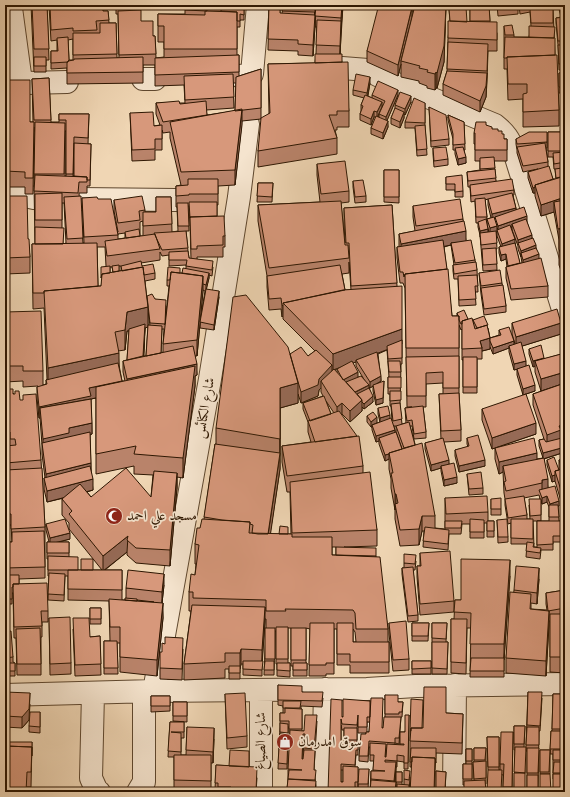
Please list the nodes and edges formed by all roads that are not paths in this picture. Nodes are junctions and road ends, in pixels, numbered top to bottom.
1 (258, 5) edge
2 (11, 8) dead end
3 (276, 65) edge
4 (342, 68) edge
5 (67, 82) edge
6 (14, 84) edge
7 (248, 124) dead end
8 (240, 198) junction
9 (78, 199) edge
10 (218, 199) edge
11 (176, 200) edge
12 (565, 316) edge
13 (565, 684) edge
14 (455, 685) junction
15 (325, 689) junction
16 (261, 690) junction
17 (149, 692) junction
18 (93, 693) junction
19 (5, 695) edge
20 (367, 703) junction
21 (99, 792) edge
22 (138, 792) edge
23 (261, 792) edge
24 (323, 792) edge
25 (365, 792) edge
26 (454, 792) edge

1 - 3 street
2 - 6 street
4 - 12 street
5 - 6 street
7 - 8 street, شارع الكنائس
8 - 10 street
8 - 17 street, شارع الكنائس
9 - 11 street
13 - 14 street
14 - 20 street
14 - 26 street
15 - 16 street
15 - 20 street
15 - 24 street
16 - 17 street
16 - 23 street, شارع الصياغ
17 - 18 street
17 - 22 street, شارع الكنائس
18 - 19 street
18 - 21 street
20 - 25 street

